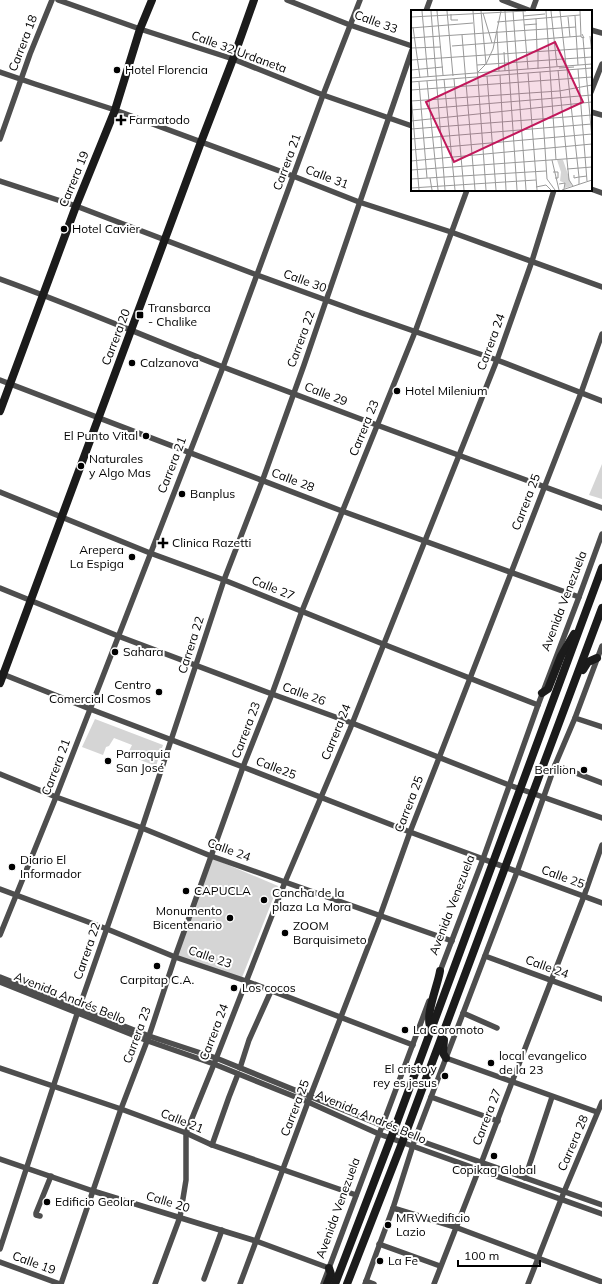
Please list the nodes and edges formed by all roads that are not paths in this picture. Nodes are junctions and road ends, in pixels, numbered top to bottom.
1 (52, 0) edge
2 (58, 0) edge
3 (152, 0) edge
4 (254, 0) edge
5 (287, 0) edge
6 (360, 0) edge
7 (430, 0) edge
8 (502, 0) edge
9 (536, 0) edge
10 (426, 10) edge
11 (529, 10) edge
12 (532, 10) edge
13 (350, 25) junction
14 (140, 30) junction
15 (592, 30) edge
16 (602, 34) edge
17 (411, 46) edge
18 (411, 53) edge
19 (233, 59) junction
20 (602, 64) edge
21 (0, 72) edge
22 (22, 79) junction
23 (592, 89) edge
24 (323, 95) junction
25 (115, 110) junction
26 (592, 112) edge
27 (602, 115) edge
28 (389, 118) junction
29 (411, 126) edge
30 (0, 139) edge
31 (201, 142) junction
32 (293, 176) junction
33 (0, 181) edge
34 (592, 189) edge
35 (467, 191) edge
36 (554, 191) edge
37 (602, 193) edge
38 (359, 202) junction
39 (76, 206) junction
40 (451, 232) junction
41 (165, 240) junction
42 (532, 261) junction
43 (257, 275) junction
44 (0, 279) edge
45 (602, 287) edge
46 (42, 294) junction
47 (326, 300) junction
48 (132, 330) junction
49 (415, 332) junction
50 (602, 334) edge
51 (497, 360) junction
52 (223, 367) junction
53 (0, 380) edge
54 (10, 384) junction
55 (293, 393) junction
56 (581, 393) junction
57 (602, 401) edge
58 (0, 411) edge
59 (98, 418) junction
60 (377, 426) junction
61 (189, 452) junction
62 (458, 457) junction
63 (262, 479) junction
64 (544, 487) junction
65 (0, 492) edge
66 (602, 508) edge
67 (342, 510) junction
68 (62, 516) junction
69 (602, 534) edge
70 (424, 541) junction
71 (150, 553) junction
72 (602, 568) edge
73 (510, 573) junction
74 (224, 580) junction
75 (0, 588) edge
76 (579, 597) junction
77 (30, 600) junction
78 (602, 608) edge
79 (302, 611) junction
80 (581, 625) junction
81 (118, 636) junction
82 (383, 644) junction
83 (602, 646) edge
84 (598, 658) junction
85 (196, 665) junction
86 (2, 674) edge
87 (469, 679) junction
88 (0, 683) edge
89 (542, 693) junction
90 (272, 694) junction
91 (538, 705) junction
92 (90, 709) junction
93 (575, 718) junction
94 (560, 720) junction
95 (352, 723) junction
96 (602, 727) edge
97 (171, 740) junction
98 (438, 758) junction
99 (555, 765) junction
100 (244, 767) junction
101 (0, 774) edge
102 (602, 783) edge
103 (509, 785) junction
104 (520, 789) junction
105 (533, 794) junction
106 (56, 797) junction
107 (321, 798) junction
108 (543, 798) junction
109 (602, 818) edge
110 (142, 828) junction
111 (410, 832) junction
112 (602, 845) edge
113 (211, 856) junction
114 (480, 858) junction
115 (493, 863) junction
116 (505, 867) junction
117 (517, 872) junction
118 (285, 882) junction
119 (0, 889) edge
120 (15, 895) junction
121 (584, 896) junction
122 (602, 903) edge
123 (380, 916) junction
124 (107, 929) junction
125 (0, 935) edge
126 (452, 941) junction
127 (485, 956) junction
128 (175, 957) junction
129 (440, 971) junction
130 (0, 977) edge
131 (246, 981) junction
132 (551, 981) junction
133 (0, 982) edge
134 (461, 985) junction
135 (271, 991) junction
136 (602, 999) edge
137 (78, 1011) junction
138 (463, 1013) junction
139 (341, 1017) junction
140 (431, 1028) junction
141 (497, 1028) dead end
142 (148, 1038) junction
143 (413, 1045) junction
144 (446, 1058) junction
145 (215, 1061) junction
146 (0, 1068) edge
147 (239, 1071) junction
148 (512, 1082) junction
149 (54, 1087) junction
150 (311, 1096) junction
151 (431, 1097) junction
152 (552, 1097) junction
153 (308, 1102) junction
154 (602, 1105) edge
155 (121, 1109) junction
156 (597, 1112) junction
157 (498, 1121) junction
158 (382, 1126) junction
159 (394, 1130) junction
160 (186, 1133) junction
161 (379, 1134) junction
162 (405, 1135) junction
163 (390, 1138) junction
164 (415, 1139) junction
165 (402, 1143) junction
166 (212, 1145) junction
167 (412, 1147) junction
168 (0, 1159) edge
169 (482, 1162) junction
170 (26, 1168) junction
171 (283, 1169) junction
172 (479, 1169) junction
173 (50, 1176) junction
174 (525, 1178) junction
175 (93, 1191) junction
176 (564, 1192) junction
177 (356, 1195) junction
178 (561, 1200) junction
179 (602, 1205) edge
180 (393, 1208) junction
181 (602, 1214) edge
182 (40, 1216) dead end
183 (180, 1217) junction
184 (456, 1227) junction
185 (222, 1230) junction
186 (256, 1241) junction
187 (379, 1244) junction
188 (0, 1249) edge
189 (538, 1259) junction
190 (0, 1262) edge
191 (440, 1266) junction
192 (329, 1268) junction
193 (204, 1279) dead end
194 (602, 1282) edge
195 (365, 1283) edge
196 (60, 1284) edge
197 (156, 1284) edge
198 (240, 1284) edge
199 (323, 1284) edge
200 (327, 1284) edge
201 (335, 1284) edge
202 (347, 1284) edge
203 (374, 1284) edge
204 (434, 1284) edge
205 (528, 1284) edge

1 - 22 street, Carrera 18
2 - 14 street, Calle 32 Urdaneta
3 - 14 street, Carrera 19
4 - 19 street, Carrera 20
5 - 13 street, Calle 33
6 - 13 street, Carrera 21
7 - 10 street
8 - 11 street
9 - 12 street
13 - 17 street, Calle 33
13 - 24 street, Carrera 21
14 - 19 street, Calle 32 Urdaneta
14 - 25 street, Carrera 19
15 - 16 street
18 - 28 street, Carrera 22
19 - 24 street, Calle 32 Urdaneta
19 - 31 street, Carrera 20
20 - 23 street
21 - 22 street, Calle 31
22 - 25 street, Calle 31
22 - 30 street, Carrera 18
24 - 28 street, Calle 32 Urdaneta
24 - 32 street, Carrera 21
25 - 31 street, Calle 31
25 - 39 street, Carrera 19
26 - 27 street
28 - 29 street, Calle 32 Urdaneta
28 - 38 street, Carrera 22
31 - 32 street, Calle 31
31 - 41 street, Carrera 20
32 - 38 street, Calle 31
32 - 43 street, Carrera 21
33 - 39 street, Calle 30
34 - 37 street
35 - 40 street, Carrera 23
36 - 42 street, Carrera 24
38 - 40 street, Calle 31
38 - 47 street, Carrera 22
39 - 41 street, Calle 30
39 - 46 street, Carrera 19
40 - 42 street, Calle 31
40 - 49 street, Carrera 23
41 - 43 street, Calle 30
41 - 48 street, Carrera 20
42 - 45 street, Calle 31
42 - 51 street, Carrera 24
43 - 47 street, Calle 30
43 - 52 street, Carrera 21
44 - 46 street, Calle 29
46 - 48 street, Calle 29
46 - 54 street, Carrera 19
47 - 49 street, Calle 30
47 - 55 street, Carrera 22
48 - 52 street, Calle 29
48 - 59 street, Carrera 20
49 - 51 street, Calle 30
49 - 60 street, Carrera 23
50 - 56 street, Carrera 25
51 - 56 street, Calle 30
51 - 62 street, Carrera 24
52 - 55 street, Calle 29
52 - 61 street, Carrera 21
53 - 54 street, Calle 28
54 - 58 street, Carrera 19
54 - 59 street, Calle 28
55 - 60 street, Calle 29
55 - 63 street, Carrera 22
56 - 57 street, Calle 30
56 - 64 street, Carrera 25
59 - 61 street, Calle 28
59 - 68 street, Carrera 20
60 - 62 street, Calle 29
60 - 67 street, Carrera 23
61 - 63 street, Calle 28
61 - 71 street, Carrera 21
62 - 64 street, Calle 29
62 - 70 street, Carrera 24
63 - 67 street, Calle 28
63 - 74 street, Carrera 22
64 - 66 street, Calle 29
64 - 73 street, Carrera 25
65 - 68 street, Calle 27
67 - 70 street, Calle 28
67 - 79 street, Carrera 23
68 - 71 street, Calle 27
68 - 77 street, Carrera 20
69 - 76 street, Avenida Venezuela
70 - 73 street, Calle 28
70 - 82 street, Carrera 24
71 - 74 street, Calle 27
71 - 81 street, Carrera 21
72 - 80 street, Avenida Venezuela
73 - 76 street, Calle 28
73 - 87 street, Carrera 25
74 - 79 street, Calle 27
74 - 85 street, Carrera 22
75 - 77 street, Calle 26
76 - 89 street, Avenida Venezuela
77 - 81 street, Calle 26
77 - 86 street, Carrera 20
78 - 94 street
79 - 82 street, Calle 27
79 - 90 street, Carrera 23
80 - 89 street
80 - 104 street, Avenida Venezuela
81 - 85 street, Calle 26
81 - 92 street, Carrera 21
82 - 87 street, Calle 27
82 - 95 street, Carrera 24
83 - 84 street
84 - 93 street
84 - 94 street
85 - 90 street, Calle 26
85 - 97 street, Carrera 22
86 - 88 street, Carrera 20
86 - 92 street, Calle25
87 - 91 street, Calle 27
87 - 98 street, Carrera 25
89 - 91 street, Avenida Venezuela
90 - 95 street, Calle 26
90 - 100 street, Carrera 23
91 - 103 street, Avenida Venezuela
92 - 97 street, Calle25
92 - 106 street, Carrera 21
93 - 96 street
93 - 99 street
94 - 105 street
95 - 98 street, Calle 26
95 - 107 street, Carrera 24
97 - 100 street, Calle25
97 - 110 street, Carrera 22
98 - 103 street, Calle 26
98 - 111 street, Carrera 25
99 - 102 street
99 - 108 street
100 - 107 street, Calle25
100 - 113 street, Carrera 23
101 - 106 street, Calle 24
103 - 104 street, Calle 26
103 - 114 street, Avenida Venezuela
104 - 105 street, Calle 26
104 - 115 street, Avenida Venezuela
105 - 108 street, Calle 26
105 - 116 street
106 - 110 street, Calle 24
106 - 120 street, Carrera 21
107 - 111 street, Calle25
107 - 118 street, Carrera 24
108 - 109 street, Calle 26
108 - 117 street
110 - 113 street, Calle 24
110 - 124 street, Carrera 22
111 - 114 street, Calle25
111 - 123 street, Carrera 25
112 - 121 street, Carrera 27
113 - 118 street, Calle 24
113 - 128 street, Carrera 23
114 - 115 street, Calle25
114 - 126 street, Avenida Venezuela
115 - 116 street, Calle 25
115 - 140 street, Avenida Venezuela
116 - 117 street, Calle 25
116 - 134 street
117 - 121 street, Calle 25
117 - 127 street
118 - 123 street, Calle 24
118 - 131 street, Carrera 24
119 - 120 street, Calle 23
120 - 124 street, Calle 23
120 - 125 street, Carrera 21
121 - 122 street, Calle 25
121 - 132 street, Carrera 27
123 - 126 street, Calle 24
123 - 139 street, Carrera 25
124 - 128 street, Calle 23
124 - 137 street, Carrera 22
126 - 129 street, Avenida Venezuela
127 - 132 street, Calle 24
127 - 138 street
128 - 131 street, Calle 23
128 - 142 street, Carrera 23
129 - 140 street
129 - 143 street, Avenida Venezuela
130 - 137 street, Avenida Andrés Bello
131 - 135 street, Calle 23
131 - 145 street, Carrera 24
132 - 136 street, Calle 24
132 - 148 street, Carrera 27
133 - 137 street, Avenida Andrés Bello
134 - 144 street
134 - 162 street
135 - 139 street, Calle 23
135 - 147 street
137 - 142 street, Avenida Andrés Bello
137 - 149 street, Carrera 22
138 - 141 street
138 - 144 street
139 - 143 street, Calle 23
139 - 150 street, Carrera 25
140 - 159 street, Avenida Venezuela
142 - 145 street, Avenida Andrés Bello
142 - 155 street, Carrera 23
143 - 158 street, Avenida Venezuela
144 - 148 street
144 - 151 street
145 - 147 street, Avenida Andrés Bello
145 - 160 street, Carrera 24
146 - 149 street, Calle 21
147 - 150 street, Avenida Andrés Bello
147 - 153 street, Avenida Andrés Bello
147 - 166 street
148 - 152 street
148 - 157 street, Carrera 27
149 - 155 street, Calle 21
149 - 170 street, Carrera 22
150 - 153 street, Carrera 25
150 - 158 street, Avenida Andrés Bello
151 - 157 street
151 - 164 street
152 - 156 street
152 - 174 street
153 - 161 street, Avenida Andrés Bello
153 - 171 street, Carrera 25
154 - 156 street, Carrera 28
155 - 160 street, Calle 21
155 - 175 street, Carrera 23
156 - 176 street, Carrera 28
157 - 169 street, Carrera 27
158 - 159 street, Avenida Andrés Bello
158 - 161 street, Avenida Venezuela
159 - 162 street, Avenida Andrés Bello
159 - 163 street, Avenida Venezuela
160 - 166 street, Calle 21
160 - 183 street, Carrera 24
161 - 163 street, Avenida Andrés Bello
161 - 177 street, Avenida Venezuela
162 - 164 street, Avenida Andrés Bello
162 - 165 street
163 - 165 street, Avenida Andrés Bello
163 - 201 street, Avenida Venezuela
164 - 167 street
164 - 169 street, Avenida Andrés Bello
165 - 167 street, Avenida Andrés Bello
165 - 202 street
166 - 171 street, Calle 21
167 - 172 street, Avenida Andrés Bello
167 - 180 street
168 - 170 street, Calle 20
169 - 172 street, Carrera 27
169 - 174 street, Avenida Andrés Bello
170 - 173 street, Calle 20
170 - 188 street, Carrera 22
171 - 177 street, Calle 21
171 - 186 street, Carrera 25
172 - 178 street, Avenida Andrés Bello
172 - 184 street, Carrera 27
173 - 175 street, Calle 20
173 - 182 street
174 - 176 street, Avenida Andrés Bello
175 - 183 street, Calle 20
175 - 196 street, Carrera 23
176 - 178 street
176 - 179 street, Avenida Andrés Bello
177 - 192 street, Avenida Venezuela
178 - 181 street, Avenida Andrés Bello
178 - 189 street
180 - 184 street
180 - 187 street
183 - 185 street, Calle 20
183 - 197 street, Carrera 24
184 - 189 street
184 - 191 street, Carrera 27
185 - 186 street, Calle 20
185 - 193 street
186 - 192 street, Calle 20
186 - 198 street, Carrera 25
187 - 191 street
187 - 195 street
189 - 194 street
189 - 205 street
190 - 196 street, Calle 19
191 - 204 street, Carrera 27
192 - 199 street, Avenida Venezuela
192 - 200 street
195 - 203 street

